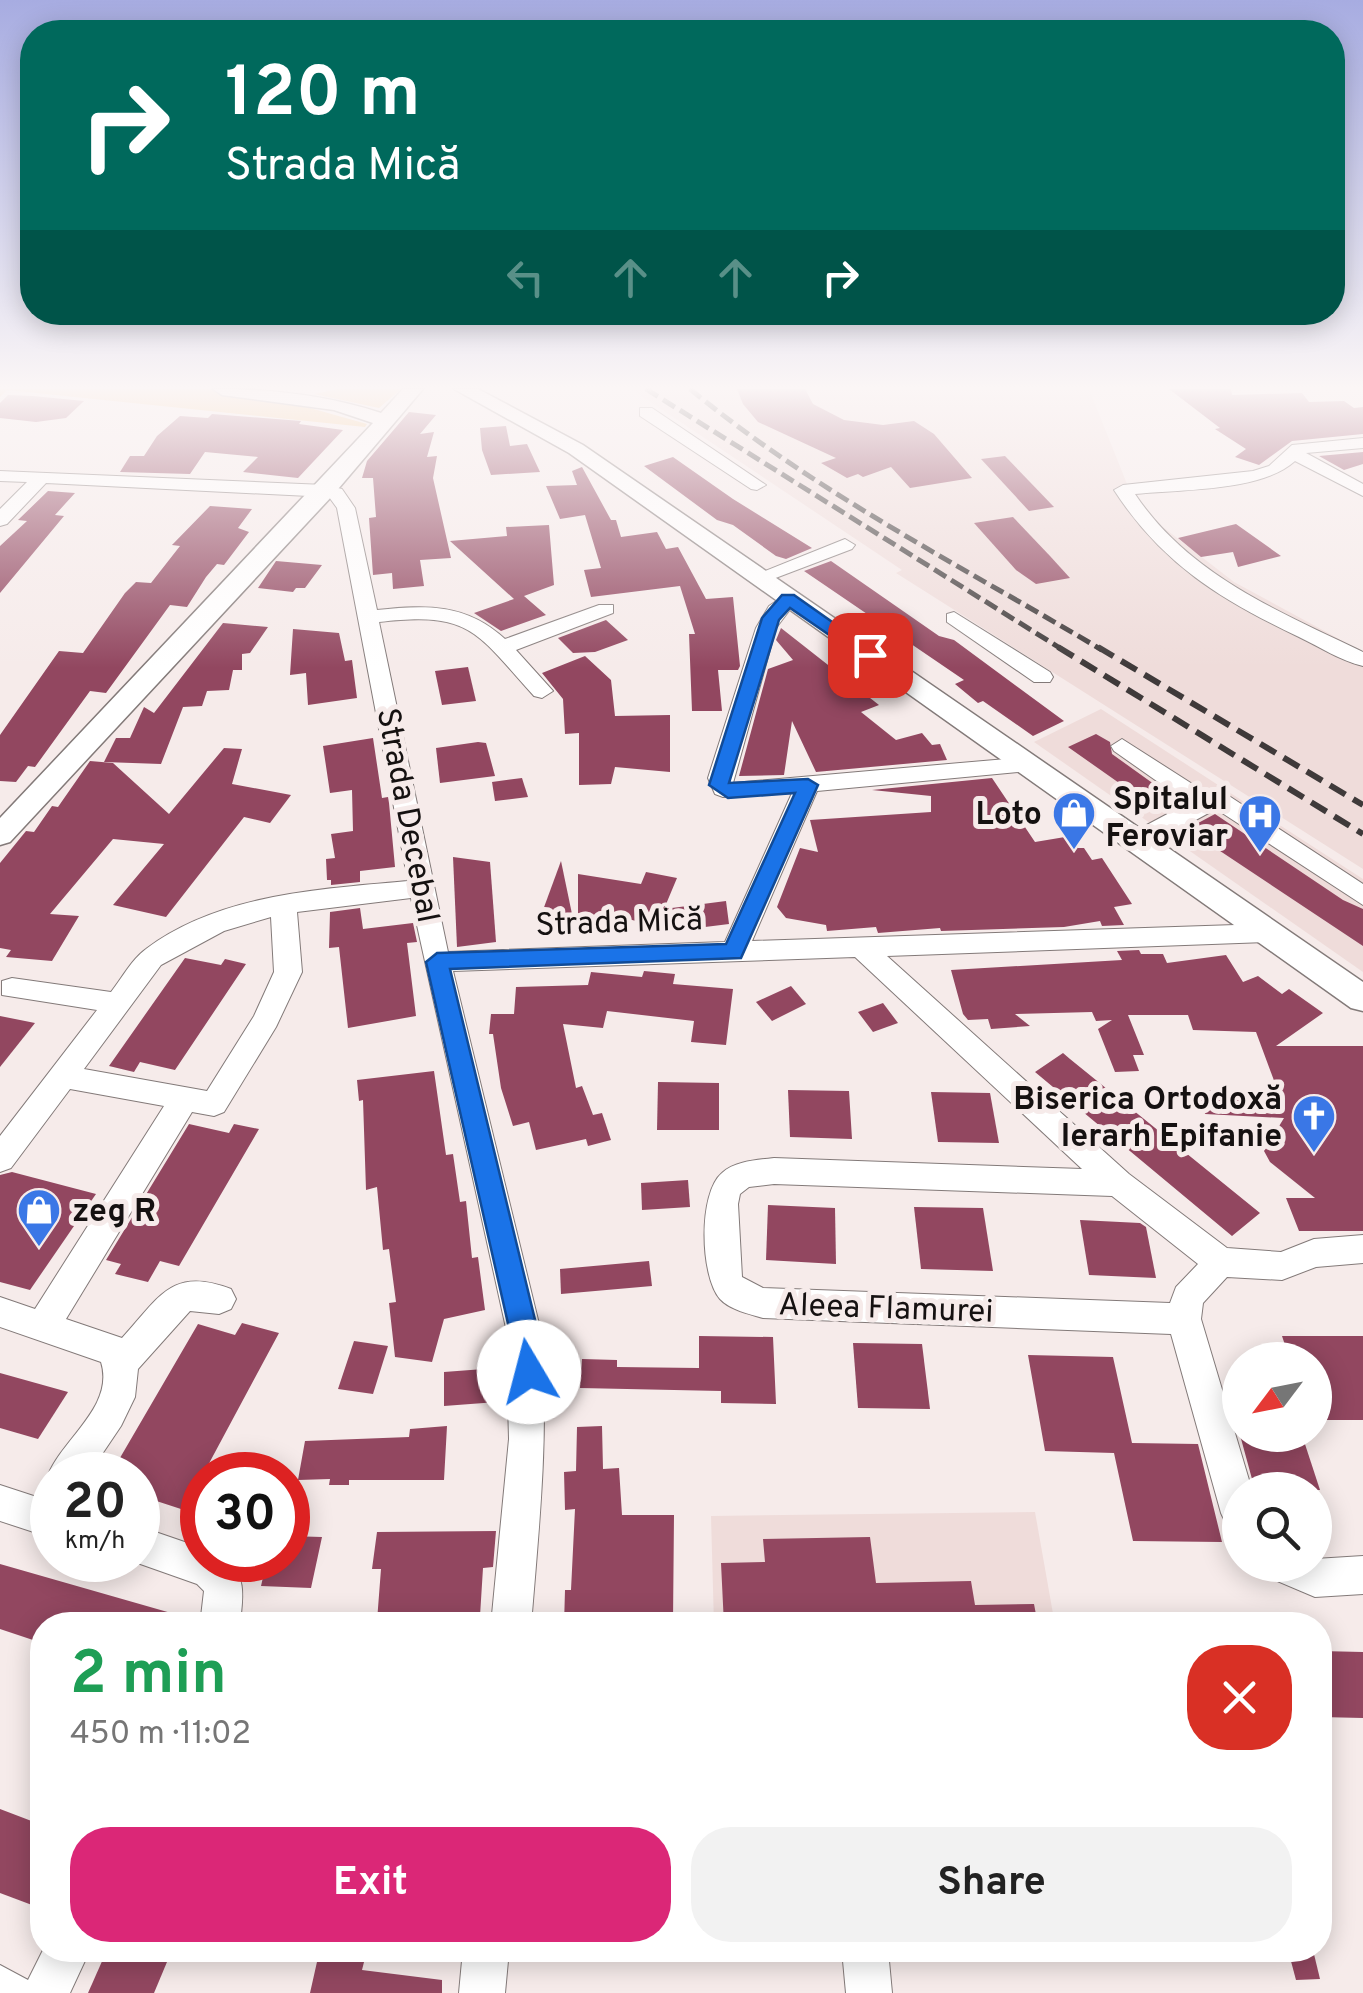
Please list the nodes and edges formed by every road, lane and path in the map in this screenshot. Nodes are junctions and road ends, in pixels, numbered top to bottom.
1 (37, 482) edge
2 (151, 482) edge
3 (331, 482) edge
4 (621, 482) edge
5 (751, 482) edge
6 (1197, 482) edge
7 (756, 485) dead end
8 (324, 490) junction
9 (0, 520) edge
10 (845, 545) dead end
11 (758, 578) junction
12 (788, 599) junction
13 (606, 609) dead end
14 (371, 617) junction
15 (954, 618) dead end
16 (500, 648) junction
17 (1363, 660) edge
18 (1042, 678) dead end
19 (542, 691) dead end
20 (1122, 746) dead end
21 (1028, 764) junction
22 (808, 785) junction
23 (1205, 803) junction
24 (0, 835) edge
25 (1137, 842) junction
26 (424, 888) junction
27 (1363, 896) edge
28 (283, 904) junction
29 (1266, 932) junction
30 (864, 949) junction
31 (734, 952) junction
32 (437, 962) junction
33 (12, 988) dead end
34 (1363, 999) edge
35 (118, 1003) junction
36 (62, 1076) junction
37 (184, 1099) junction
38 (0, 1159) edge
39 (1118, 1184) junction
40 (1363, 1249) edge
41 (1220, 1262) junction
42 (219, 1299) dead end
43 (0, 1312) edge
44 (1184, 1318) junction
45 (42, 1326) junction
46 (122, 1362) junction
47 (81, 1452) edge
48 (1228, 1472) edge
49 (0, 1503) edge
50 (30, 1508) edge
51 (160, 1552) edge
52 (1363, 1575) edge
53 (1332, 1577) edge
54 (221, 1612) edge
55 (512, 1612) edge
56 (61, 1962) edge
57 (485, 1962) edge
58 (865, 1962) edge
59 (0, 1988) edge
60 (11, 1993) edge
61 (46, 1993) edge
62 (482, 1993) edge
63 (869, 1993) edge

1 - 9 street
2 - 8 street
3 - 8 main road
4 - 11 main road
5 - 7 street
6 - 17 street
8 - 14 street, Strada Decebal
8 - 24 main road
10 - 11 street
11 - 12 main road
12 - 21 main road
12 - 22 street
13 - 16 street
14 - 16 street
14 - 26 street, Strada Decebal
15 - 18 street
16 - 19 street
20 - 23 street
21 - 22 street
21 - 25 main road
22 - 31 street
23 - 25 street
23 - 27 street
25 - 29 main road
26 - 28 street
26 - 32 street, Strada Decebal
28 - 35 street
28 - 37 street
29 - 30 street, Strada Mică
29 - 34 main road
30 - 31 street, Strada Mică
30 - 39 street
31 - 32 street, Strada Mică
32 - 55 street, Strada Decebal
33 - 35 street
35 - 36 street
36 - 37 street
36 - 38 street
37 - 45 street
39 - 41 street
39 - 44 street, Aleea Flamurei
40 - 41 street
41 - 44 street
42 - 46 street
43 - 45 street
44 - 48 street
45 - 46 street
46 - 47 street
49 - 50 street
51 - 54 street
52 - 53 street
56 - 61 street
57 - 62 street
58 - 63 street
59 - 60 street

